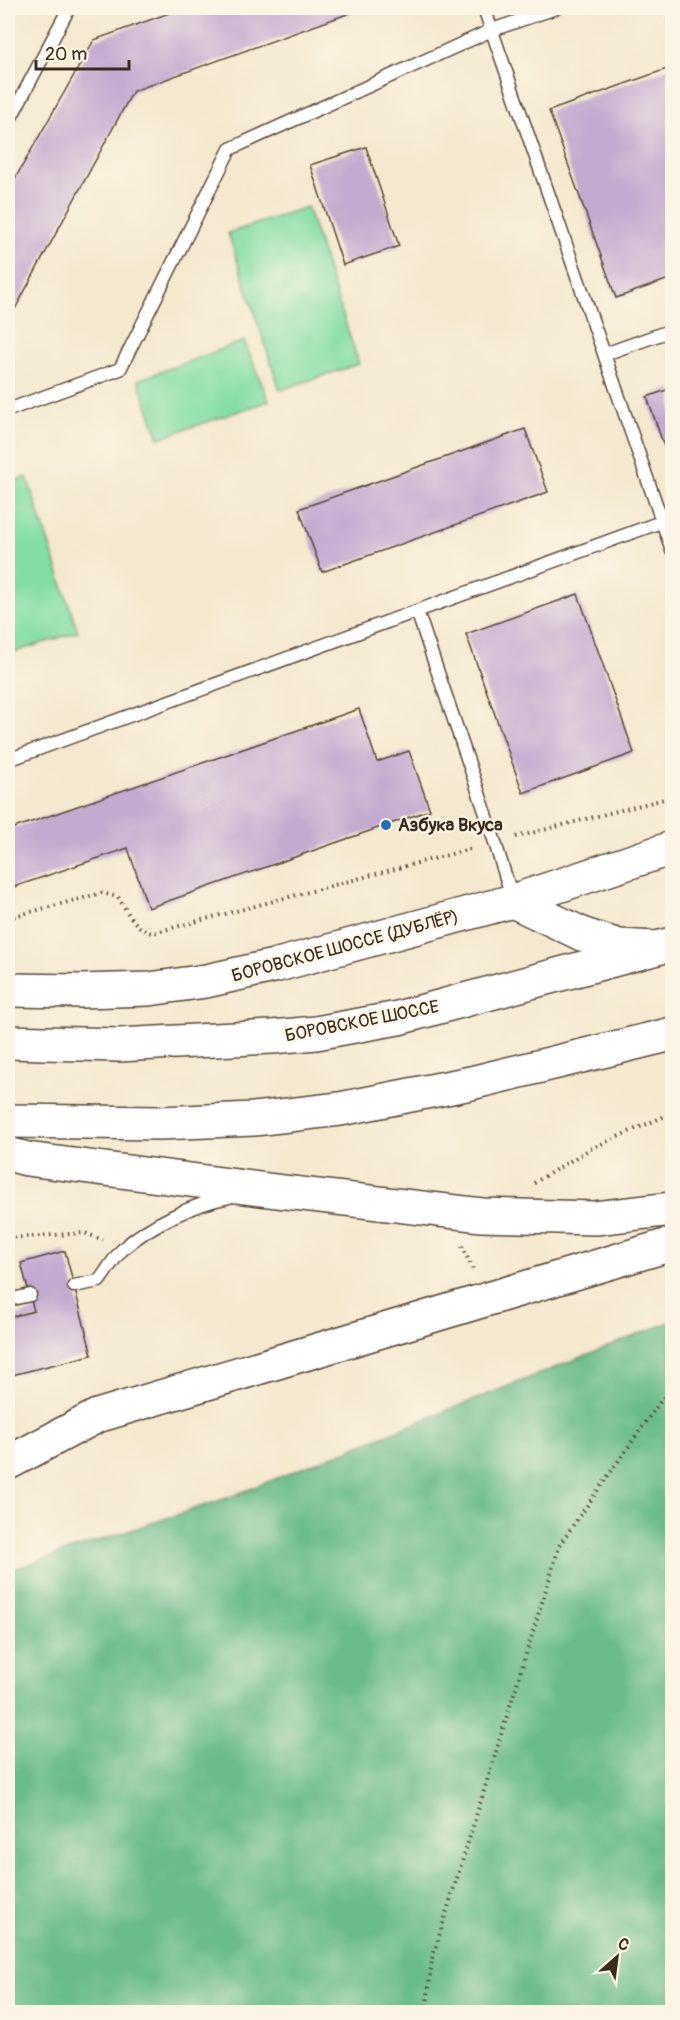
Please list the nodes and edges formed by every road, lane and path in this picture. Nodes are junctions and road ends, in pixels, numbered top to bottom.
1 (69, 8) edge
2 (484, 8) edge
3 (556, 8) edge
4 (492, 30) junction
5 (8, 123) edge
6 (672, 330) edge
7 (605, 354) junction
8 (8, 410) edge
9 (668, 520) edge
10 (672, 550) edge
11 (417, 611) junction
12 (8, 760) edge
13 (672, 797) edge
14 (495, 842) junction
15 (672, 848) edge
16 (513, 901) junction
17 (8, 918) edge
18 (666, 946) edge
19 (8, 990) edge
20 (672, 1034) edge
21 (8, 1042) edge
22 (8, 1121) edge
23 (8, 1154) edge
24 (276, 1191) junction
25 (672, 1209) edge
26 (672, 1244) edge
27 (74, 1286) dead end
28 (30, 1295) dead end
29 (8, 1300) edge
30 (672, 1388) edge
31 (8, 1463) edge
32 (426, 2013) edge

1 - 5 lane
2 - 4 lane
3 - 4 lane
4 - 7 lane
4 - 8 lane
6 - 7 lane
7 - 9 lane
9 - 10 lane
9 - 11 lane
11 - 12 lane
11 - 14 lane
13 - 14 path
14 - 16 lane
14 - 17 path
15 - 16 main road, БОРОВСКОЕ ШОССЕ (ДУБЛЁР)
16 - 18 main road
16 - 19 main road, БОРОВСКОЕ ШОССЕ (ДУБЛЁР)
18 - 21 main road, БОРОВСКОЕ ШОССЕ
20 - 22 main road
23 - 24 main road
24 - 25 main road
24 - 27 lane
26 - 31 main road
28 - 29 lane
30 - 32 path

